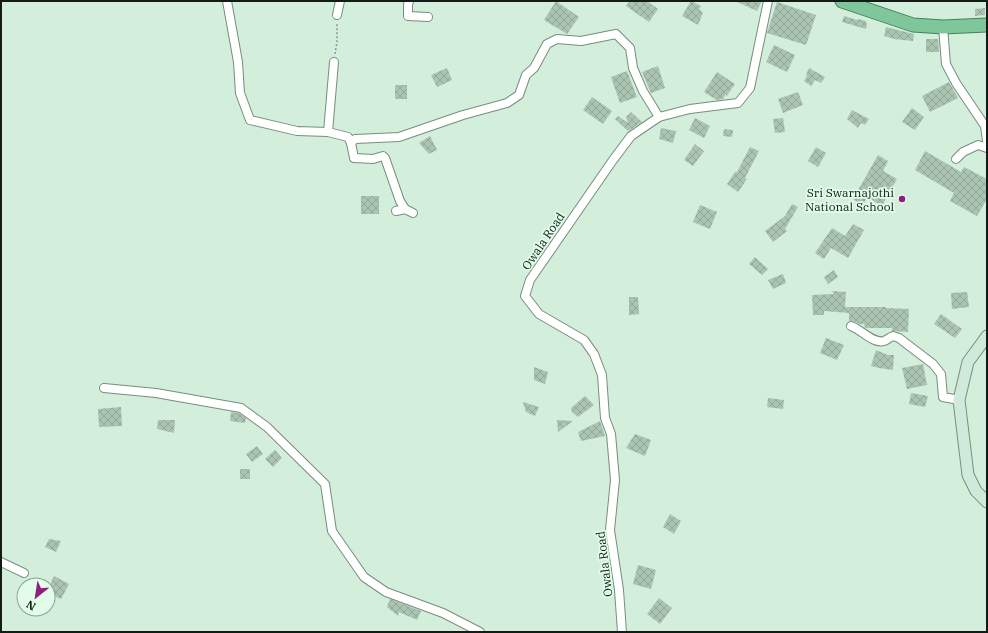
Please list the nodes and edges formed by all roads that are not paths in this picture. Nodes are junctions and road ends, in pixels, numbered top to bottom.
1 (227, 1) edge
2 (340, 1) edge
3 (409, 1) edge
4 (768, 1) edge
5 (842, 1) edge
6 (337, 15) road end
7 (428, 17) dead end
8 (987, 25) edge
9 (943, 27) junction
10 (334, 62) road end
11 (659, 118) junction
12 (328, 132) junction
13 (987, 141) edge
14 (352, 143) junction
15 (987, 148) edge
16 (956, 159) dead end
17 (405, 209) junction
18 (396, 211) dead end
19 (413, 213) dead end
20 (851, 326) dead end
21 (987, 336) edge
22 (104, 388) dead end
23 (959, 400) junction
24 (987, 502) edge
25 (1, 562) edge
26 (24, 573) dead end
27 (480, 632) edge
28 (622, 632) edge

1 - 12 street
2 - 6 street
3 - 7 street
4 - 11 street, Owala Road
5 - 9 highway
8 - 9 highway
9 - 13 street
10 - 12 street
11 - 14 street
11 - 28 street, Owala Road
12 - 14 street
14 - 17 street
15 - 16 street
17 - 18 street
17 - 19 street
20 - 23 street
21 - 23 main road
22 - 27 street
23 - 24 main road
25 - 26 street

